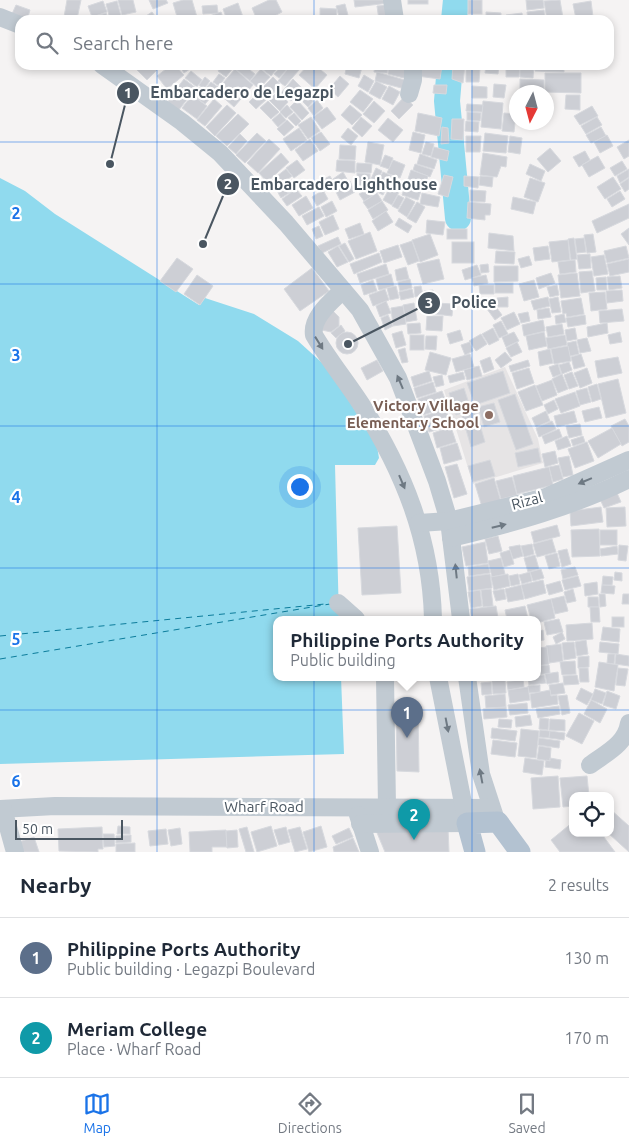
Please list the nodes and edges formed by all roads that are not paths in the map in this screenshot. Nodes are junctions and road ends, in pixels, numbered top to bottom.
1 (392, 0) edge
2 (394, 15) edge
3 (0, 17) edge
4 (15, 22) edge
5 (109, 70) edge
6 (414, 70) edge
7 (409, 94) dead end
8 (343, 290) junction
9 (629, 460) edge
10 (629, 479) edge
11 (419, 523) junction
12 (450, 530) junction
13 (338, 603) dead end
14 (353, 616) edge
15 (433, 616) edge
16 (461, 616) edge
17 (386, 681) edge
18 (439, 681) edge
19 (468, 681) edge
20 (629, 723) edge
21 (590, 765) dead end
22 (387, 807) junction
23 (2, 809) edge
24 (358, 815) junction
25 (494, 815) junction
26 (466, 816) junction
27 (16, 852) edge
28 (370, 852) edge
29 (475, 852) edge
30 (520, 852) edge

1 - 2 street
3 - 4 street
5 - 8 street
6 - 7 street
8 -> 11 street
12 -> 8 street
9 -> 12 street, Rizal
12 -> 10 street, Rizal
11 - 12 street, Rizal
11 - 15 street
16 -> 12 street
13 - 14 street
17 - 22 street
18 -> 26 street
25 -> 19 street
20 - 21 street
22 - 24 street, Wharf Road
22 - 26 street, Wharf Road
23 - 24 street, Wharf Road
23 - 27 street
24 - 26 street
24 - 28 street
25 - 26 main road
25 - 30 main road
26 - 29 main road

